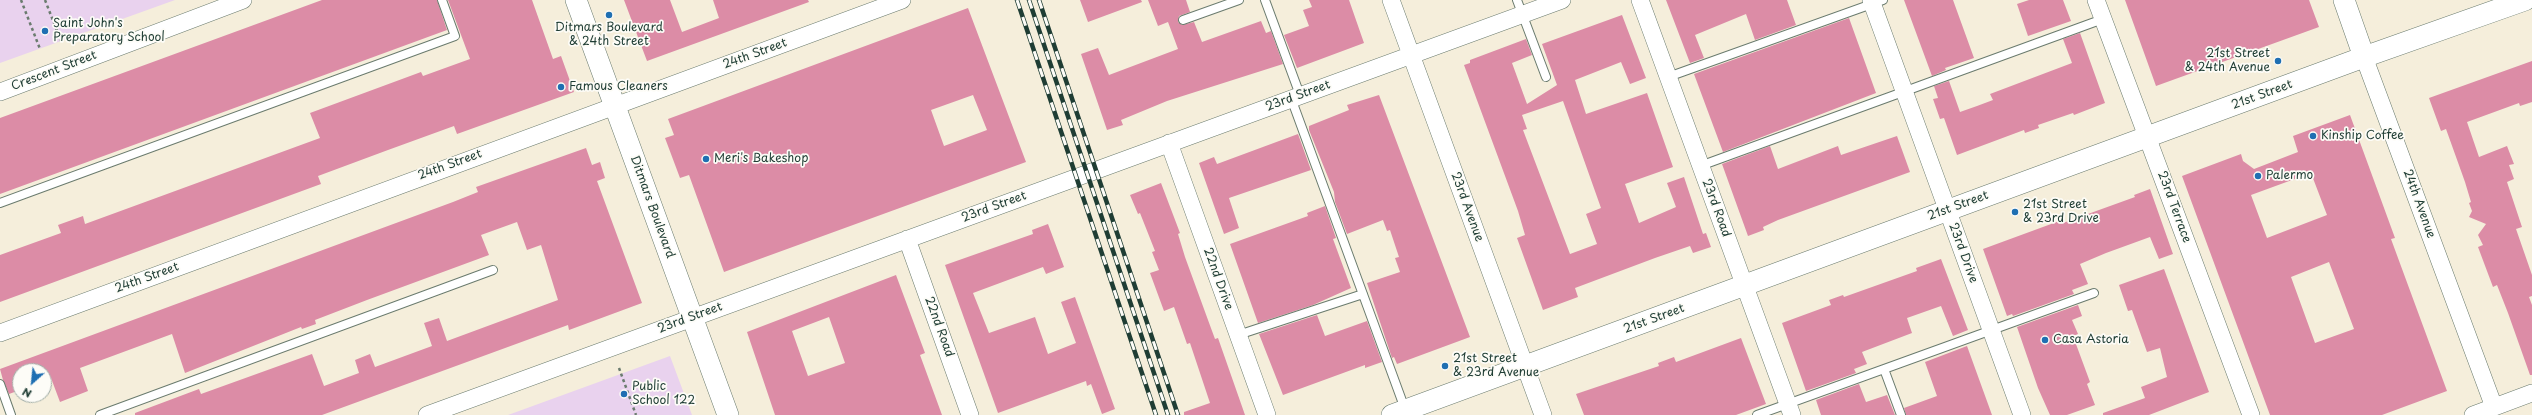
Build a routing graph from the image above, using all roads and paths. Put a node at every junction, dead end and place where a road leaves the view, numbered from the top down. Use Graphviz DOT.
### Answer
graph roads {
  1 [pos="21,0"];
  2 [pos="45,0"];
  3 [pos="244,0"];
  4 [pos="442,0"];
  5 [pos="576,0"];
  6 [pos="902,0"];
  7 [pos="1239,0"];
  8 [pos="1265,0"];
  9 [pos="1391,0"];
  10 [pos="1562,0"];
  11 [pos="1640,0"];
  12 [pos="2096,0"];
  13 [pos="2344,0"];
  14 [pos="2525,0"];
  15 [pos="1876,1"];
  16 [pos="1520,7"];
  17 [pos="2103,19"];
  18 [pos="1183,20"];
  19 [pos="61,41"];
  20 [pos="40,48"];
  21 [pos="1411,54"];
  22 [pos="2364,57"];
  23 [pos="1546,77"];
  24 [pos="1668,77"];
  25 [pos="0,92"];
  26 [pos="1905,92"];
  27 [pos="1296,97"];
  28 [pos="615,105"];
  29 [pos="2148,138"];
  30 [pos="1169,143"];
  31 [pos="1700,166"];
  32 [pos="0,203"];
  33 [pos="1948,210"];
  34 [pos="907,239"];
  35 [pos="493,270"];
  36 [pos="1744,286"];
  37 [pos="2094,293"];
  38 [pos="1363,294"];
  39 [pos="692,317"];
  40 [pos="1991,330"];
  41 [pos="0,333"];
  42 [pos="1238,335"];
  43 [pos="1525,366"];
  44 [pos="618,368"];
  45 [pos="1884,369"];
  46 [pos="0,384"];
  47 [pos="2532,394"];
  48 [pos="2494,408"];
  49 [pos="1790,410"];
  50 [pos="1399,413"];
  51 [pos="11,415"];
  52 [pos="100,415"];
  53 [pos="427,415"];
  54 [pos="636,415"];
  55 [pos="728,415"];
  56 [pos="970,415"];
  57 [pos="1267,415"];
  58 [pos="1543,415"];
  59 [pos="1757,415"];
  60 [pos="1901,415"];
  61 [pos="2022,415"];
  62 [pos="2251,415"];
  63 [pos="2473,415"];
  1 -- 20 [label="path"];
  2 -- 19 [label="path"];
  3 -- 25 [label="street, Crescent Street"];
  4 -- 32 [label="lane"];
  5 -- 28 [label="street, Ditmars Boulevard"];
  6 -- 28 [label="street, 24th Street"];
  7 -- 18 [label="lane"];
  8 -- 27 [label="lane"];
  9 -- 21 [label="street, 23rd Avenue"];
  10 -- 16 [label="street, 23rd Street"];
  11 -- 24 [label="street, 23rd Road"];
  12 -- 17 [label="street, 23rd Terrace"];
  13 -- 22 [label="street, 24th Avenue"];
  14 -- 22 [label="street, 21st Street"];
  15 -- 24 [label="lane"];
  15 -- 26 [label="street, 23rd Drive"];
  16 -- 21 [label="street, 23rd Street"];
  16 -- 23 [label="lane"];
  17 -- 26 [label="lane"];
  17 -- 29 [label="street, 23rd Terrace"];
  21 -- 27 [label="street, 23rd Street"];
  21 -- 43 [label="street, 23rd Avenue"];
  22 -- 29 [label="street, 21st Street"];
  22 -- 48 [label="street, 24th Avenue"];
  24 -- 31 [label="street, 23rd Road"];
  26 -- 31 [label="lane"];
  26 -- 33 [label="street, 23rd Drive"];
  27 -- 30 [label="street, 23rd Street"];
  27 -- 38 [label="lane"];
  28 -- 39 [label="street, Ditmars Boulevard"];
  28 -- 41 [label="street, 24th Street"];
  29 -- 33 [label="street, 21st Street"];
  29 -- 62 [label="street, 23rd Terrace"];
  30 -- 34 [label="street, 23rd Street"];
  30 -- 42 [label="street, 22nd Drive"];
  31 -- 36 [label="street, 23rd Road"];
  33 -- 36 [label="street, 21st Street"];
  33 -- 40 [label="street, 23rd Drive"];
  34 -- 39 [label="street, 23rd Street"];
  34 -- 56 [label="street, 22nd Road"];
  35 -- 52 [label="lane"];
  36 -- 43 [label="street, 21st Street"];
  36 -- 49 [label="street, 23rd Road"];
  37 -- 40 [label="lane"];
  38 -- 42 [label="lane"];
  38 -- 50 [label="lane"];
  39 -- 53 [label="street, 23rd Street"];
  39 -- 55 [label="street, Ditmars Boulevard"];
  40 -- 45 [label="lane"];
  40 -- 61 [label="street, 23rd Drive"];
  42 -- 57 [label="street, 22nd Drive"];
  43 -- 50 [label="street, 21st Street"];
  43 -- 58 [label="street, 23rd Avenue"];
  44 -- 54 [label="path"];
  45 -- 49 [label="lane"];
  45 -- 60 [label="lane"];
  46 -- 51 [label="lane"];
  47 -- 48 [label="street"];
  48 -- 63 [label="street"];
  49 -- 59 [label="lane"];
}
